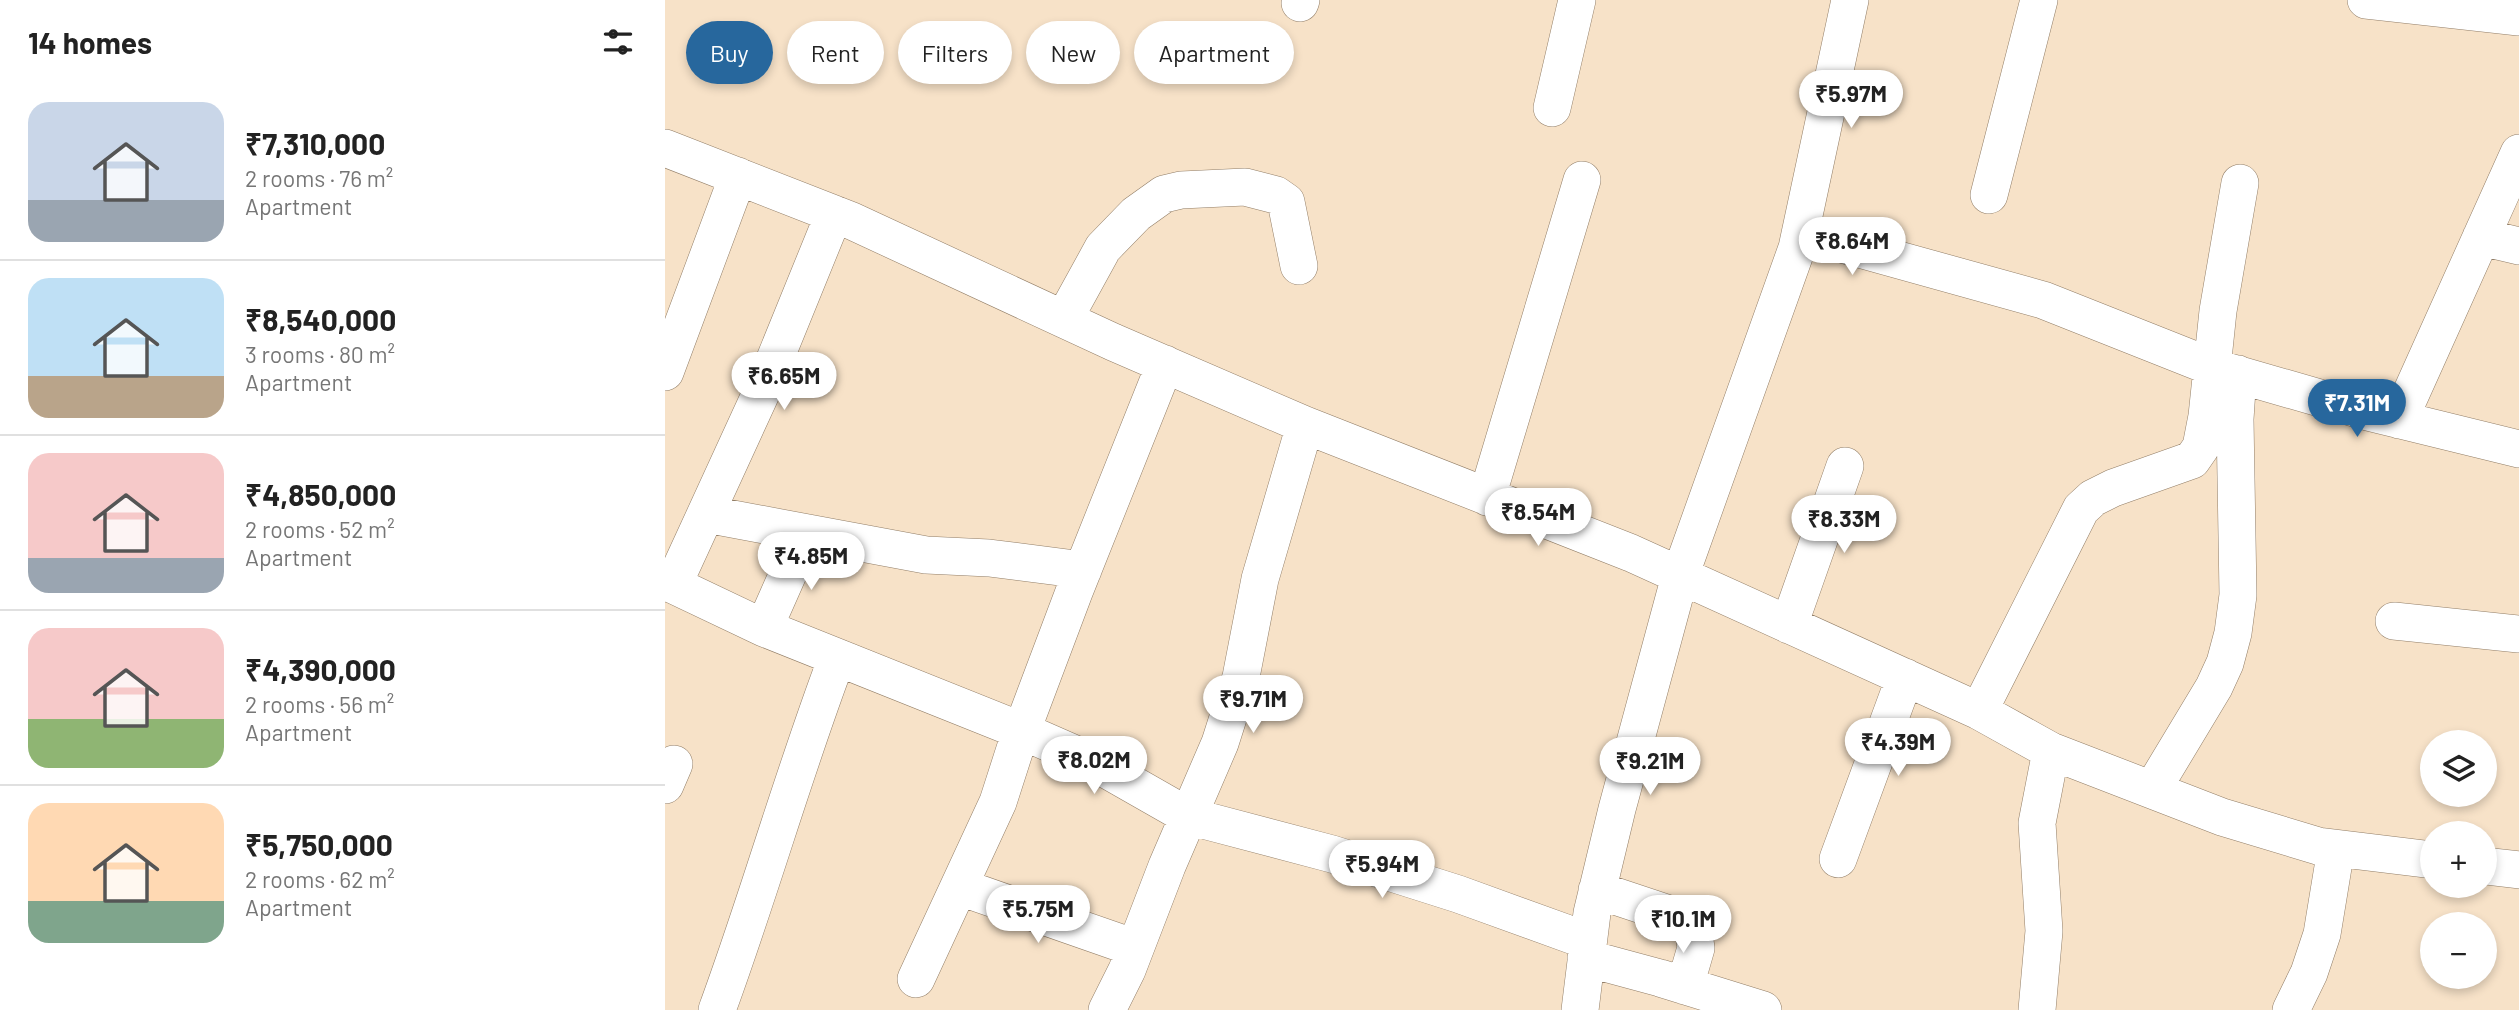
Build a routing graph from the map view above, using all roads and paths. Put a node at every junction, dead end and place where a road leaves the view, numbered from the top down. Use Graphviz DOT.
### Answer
graph roads {
  1 [pos="1577,0"];
  2 [pos="1850,0"];
  3 [pos="2039,0"];
  4 [pos="2366,0"];
  5 [pos="2473,6"];
  6 [pos="2519,17"];
  7 [pos="1552,108"];
  8 [pos="665,148"];
  9 [pos="2519,153"];
  10 [pos="738,176"];
  11 [pos="1582,180"];
  12 [pos="2240,183"];
  13 [pos="1989,195"];
  14 [pos="834,214"];
  15 [pos="2481,237"];
  16 [pos="2519,246"];
  17 [pos="1797,248"];
  18 [pos="1299,266"];
  19 [pos="678,300"];
  20 [pos="1064,319"];
  21 [pos="1164,364"];
  22 [pos="2225,371"];
  23 [pos="665,372"];
  24 [pos="2399,420"];
  25 [pos="1305,425"];
  26 [pos="2519,449"];
  27 [pos="1845,466"];
  28 [pos="1487,497"];
  29 [pos="706,514"];
  30 [pos="806,533"];
  31 [pos="1083,570"];
  32 [pos="1680,576"];
  33 [pos="669,583"];
  34 [pos="2394,621"];
  35 [pos="1789,625"];
  36 [pos="764,628"];
  37 [pos="2519,634"];
  38 [pos="837,658"];
  39 [pos="1905,677"];
  40 [pos="1979,711"];
  41 [pos="1022,731"];
  42 [pos="2051,751"];
  43 [pos="2152,790"];
  44 [pos="1188,816"];
  45 [pos="2336,849"];
  46 [pos="1838,859"];
  47 [pos="2420,859"];
  48 [pos="2497,867"];
  49 [pos="2519,870"];
  50 [pos="960,887"];
  51 [pos="1597,890"];
  52 [pos="1135,948"];
  53 [pos="1587,949"];
  54 [pos="916,979"];
  55 [pos="1685,986"];
  56 [pos="1756,1009"];
  57 [pos="717,1010"];
  58 [pos="1107,1010"];
  59 [pos="1580,1010"];
  60 [pos="2037,1010"];
  61 [pos="2291,1010"];
  1 -- 7 [label="street"];
  2 -- 17 [label="street"];
  3 -- 13 [label="street"];
  4 -- 5 [label="street"];
  5 -- 6 [label="street"];
  8 -- 10 [label="street"];
  9 -- 15 [label="street"];
  10 -- 14 [label="street"];
  10 -- 19 [label="street"];
  11 -- 28 [label="street"];
  12 -- 22 [label="street"];
  14 -- 20 [label="street"];
  14 -- 29 [label="street"];
  15 -- 16 [label="street"];
  15 -- 24 [label="street"];
  17 -- 22 [label="street"];
  17 -- 32 [label="street"];
  18 -- 20 [label="street"];
  19 -- 23 [label="street"];
  20 -- 21 [label="street"];
  21 -- 25 [label="street"];
  21 -- 31 [label="street"];
  22 -- 24 [label="street"];
  22 -- 40 [label="street"];
  22 -- 43 [label="street"];
  24 -- 26 [label="street"];
  25 -- 28 [label="street"];
  25 -- 44 [label="street"];
  27 -- 35 [label="street"];
  28 -- 32 [label="street"];
  29 -- 30 [label="street"];
  29 -- 33 [label="street"];
  30 -- 31 [label="street"];
  30 -- 36 [label="street"];
  31 -- 41 [label="street"];
  32 -- 35 [label="street"];
  32 -- 51 [label="street"];
  33 -- 36 [label="street"];
  34 -- 37 [label="street"];
  35 -- 39 [label="street"];
  36 -- 38 [label="street"];
  38 -- 41 [label="street"];
  38 -- 57 [label="street"];
  39 -- 40 [label="street"];
  39 -- 46 [label="street"];
  40 -- 42 [label="street"];
  41 -- 44 [label="street"];
  41 -- 50 [label="street"];
  42 -- 43 [label="street"];
  42 -- 60 [label="street"];
  43 -- 45 [label="street"];
  44 -- 52 [label="street"];
  44 -- 53 [label="street"];
  45 -- 47 [label="street"];
  45 -- 61 [label="street"];
  48 -- 49 [label="street"];
  50 -- 52 [label="street"];
  50 -- 54 [label="street"];
  51 -- 53 [label="street"];
  51 -- 55 [label="street"];
  52 -- 58 [label="street"];
  53 -- 55 [label="street"];
  53 -- 59 [label="street"];
  55 -- 56 [label="street"];
}
